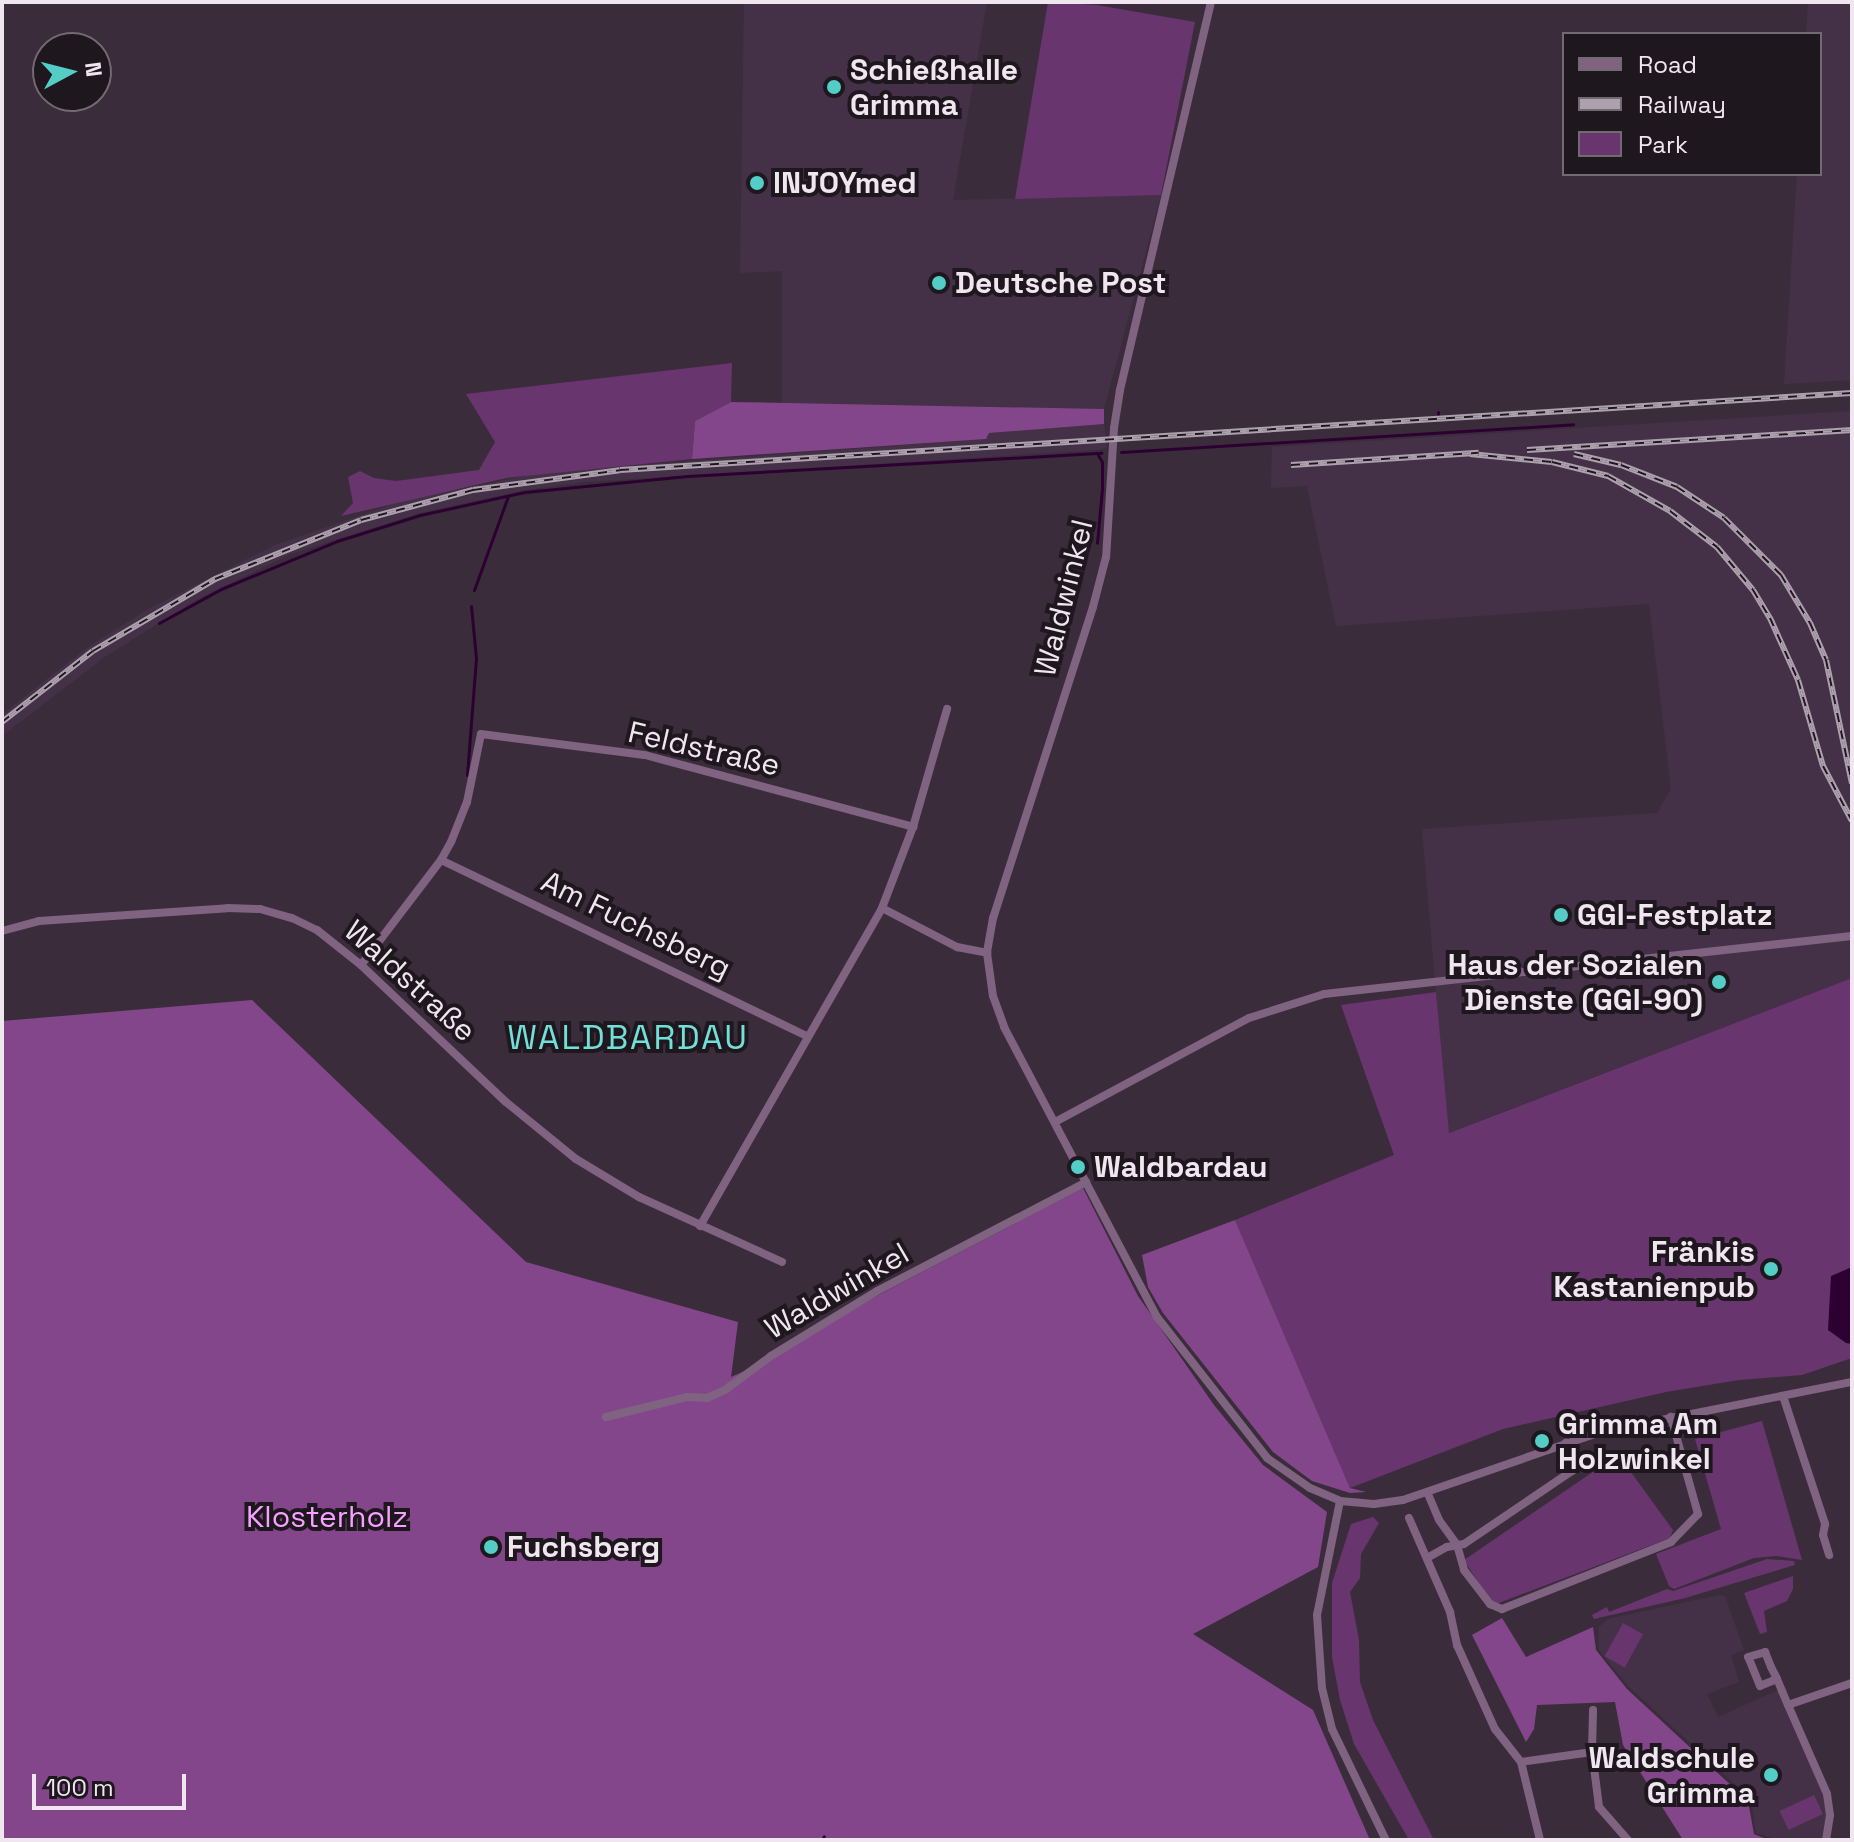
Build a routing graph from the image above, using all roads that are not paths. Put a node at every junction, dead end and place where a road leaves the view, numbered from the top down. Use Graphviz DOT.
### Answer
graph roads {
  1 [pos="1211,2"];
  2 [pos="947,709"];
  3 [pos="913,827"];
  4 [pos="441,860"];
  5 [pos="882,908"];
  6 [pos="2,931"];
  7 [pos="1852,936"];
  8 [pos="987,953"];
  9 [pos="361,965"];
  10 [pos="808,1037"];
  11 [pos="1055,1122"];
  12 [pos="1086,1182"];
  13 [pos="700,1226"];
  14 [pos="782,1262"];
  15 [pos="1852,1382"];
  16 [pos="1783,1396"];
  17 [pos="606,1417"];
  18 [pos="1671,1417"];
  19 [pos="1566,1443"];
  20 [pos="1428,1494"];
  21 [pos="1340,1501"];
  22 [pos="1409,1518"];
  23 [pos="1457,1545"];
  24 [pos="1829,1555"];
  25 [pos="1427,1558"];
  26 [pos="1777,1679"];
  27 [pos="1852,1683"];
  28 [pos="1788,1705"];
  29 [pos="1593,1710"];
  30 [pos="1592,1752"];
  31 [pos="1521,1762"];
  32 [pos="1386,1840"];
  33 [pos="1540,1840"];
  34 [pos="1628,1840"];
  35 [pos="1826,1840"];
  1 -- 8 [label="street, Waldwinkel"];
  2 -- 3 [label="street"];
  3 -- 4 [label="street, Feldstraße"];
  3 -- 5 [label="street"];
  4 -- 9 [label="street"];
  4 -- 10 [label="street, Am Fuchsberg"];
  5 -- 8 [label="street"];
  5 -- 10 [label="street"];
  6 -- 9 [label="street, Waldstraße"];
  7 -- 11 [label="street"];
  8 -- 11 [label="street, Waldwinkel"];
  9 -- 13 [label="street, Waldstraße"];
  10 -- 13 [label="street"];
  11 -- 12 [label="street, Waldwinkel"];
  12 -- 17 [label="street, Waldwinkel"];
  12 -- 21 [label="street, Waldwinkel"];
  13 -- 14 [label="street, Waldstraße"];
  15 -- 16 [label="street"];
  16 -- 18 [label="street"];
  16 -- 24 [label="street"];
  18 -- 19 [label="street"];
  18 -- 23 [label="street"];
  19 -- 20 [label="street"];
  19 -- 23 [label="street"];
  20 -- 21 [label="street"];
  20 -- 23 [label="street"];
  21 -- 32 [label="street"];
  22 -- 25 [label="street"];
  23 -- 25 [label="street"];
  25 -- 31 [label="street"];
  26 -- 28 [label="street"];
  27 -- 28 [label="street"];
  28 -- 35 [label="street"];
  29 -- 30 [label="street"];
  30 -- 31 [label="street"];
  30 -- 34 [label="street"];
  31 -- 33 [label="street"];
}
